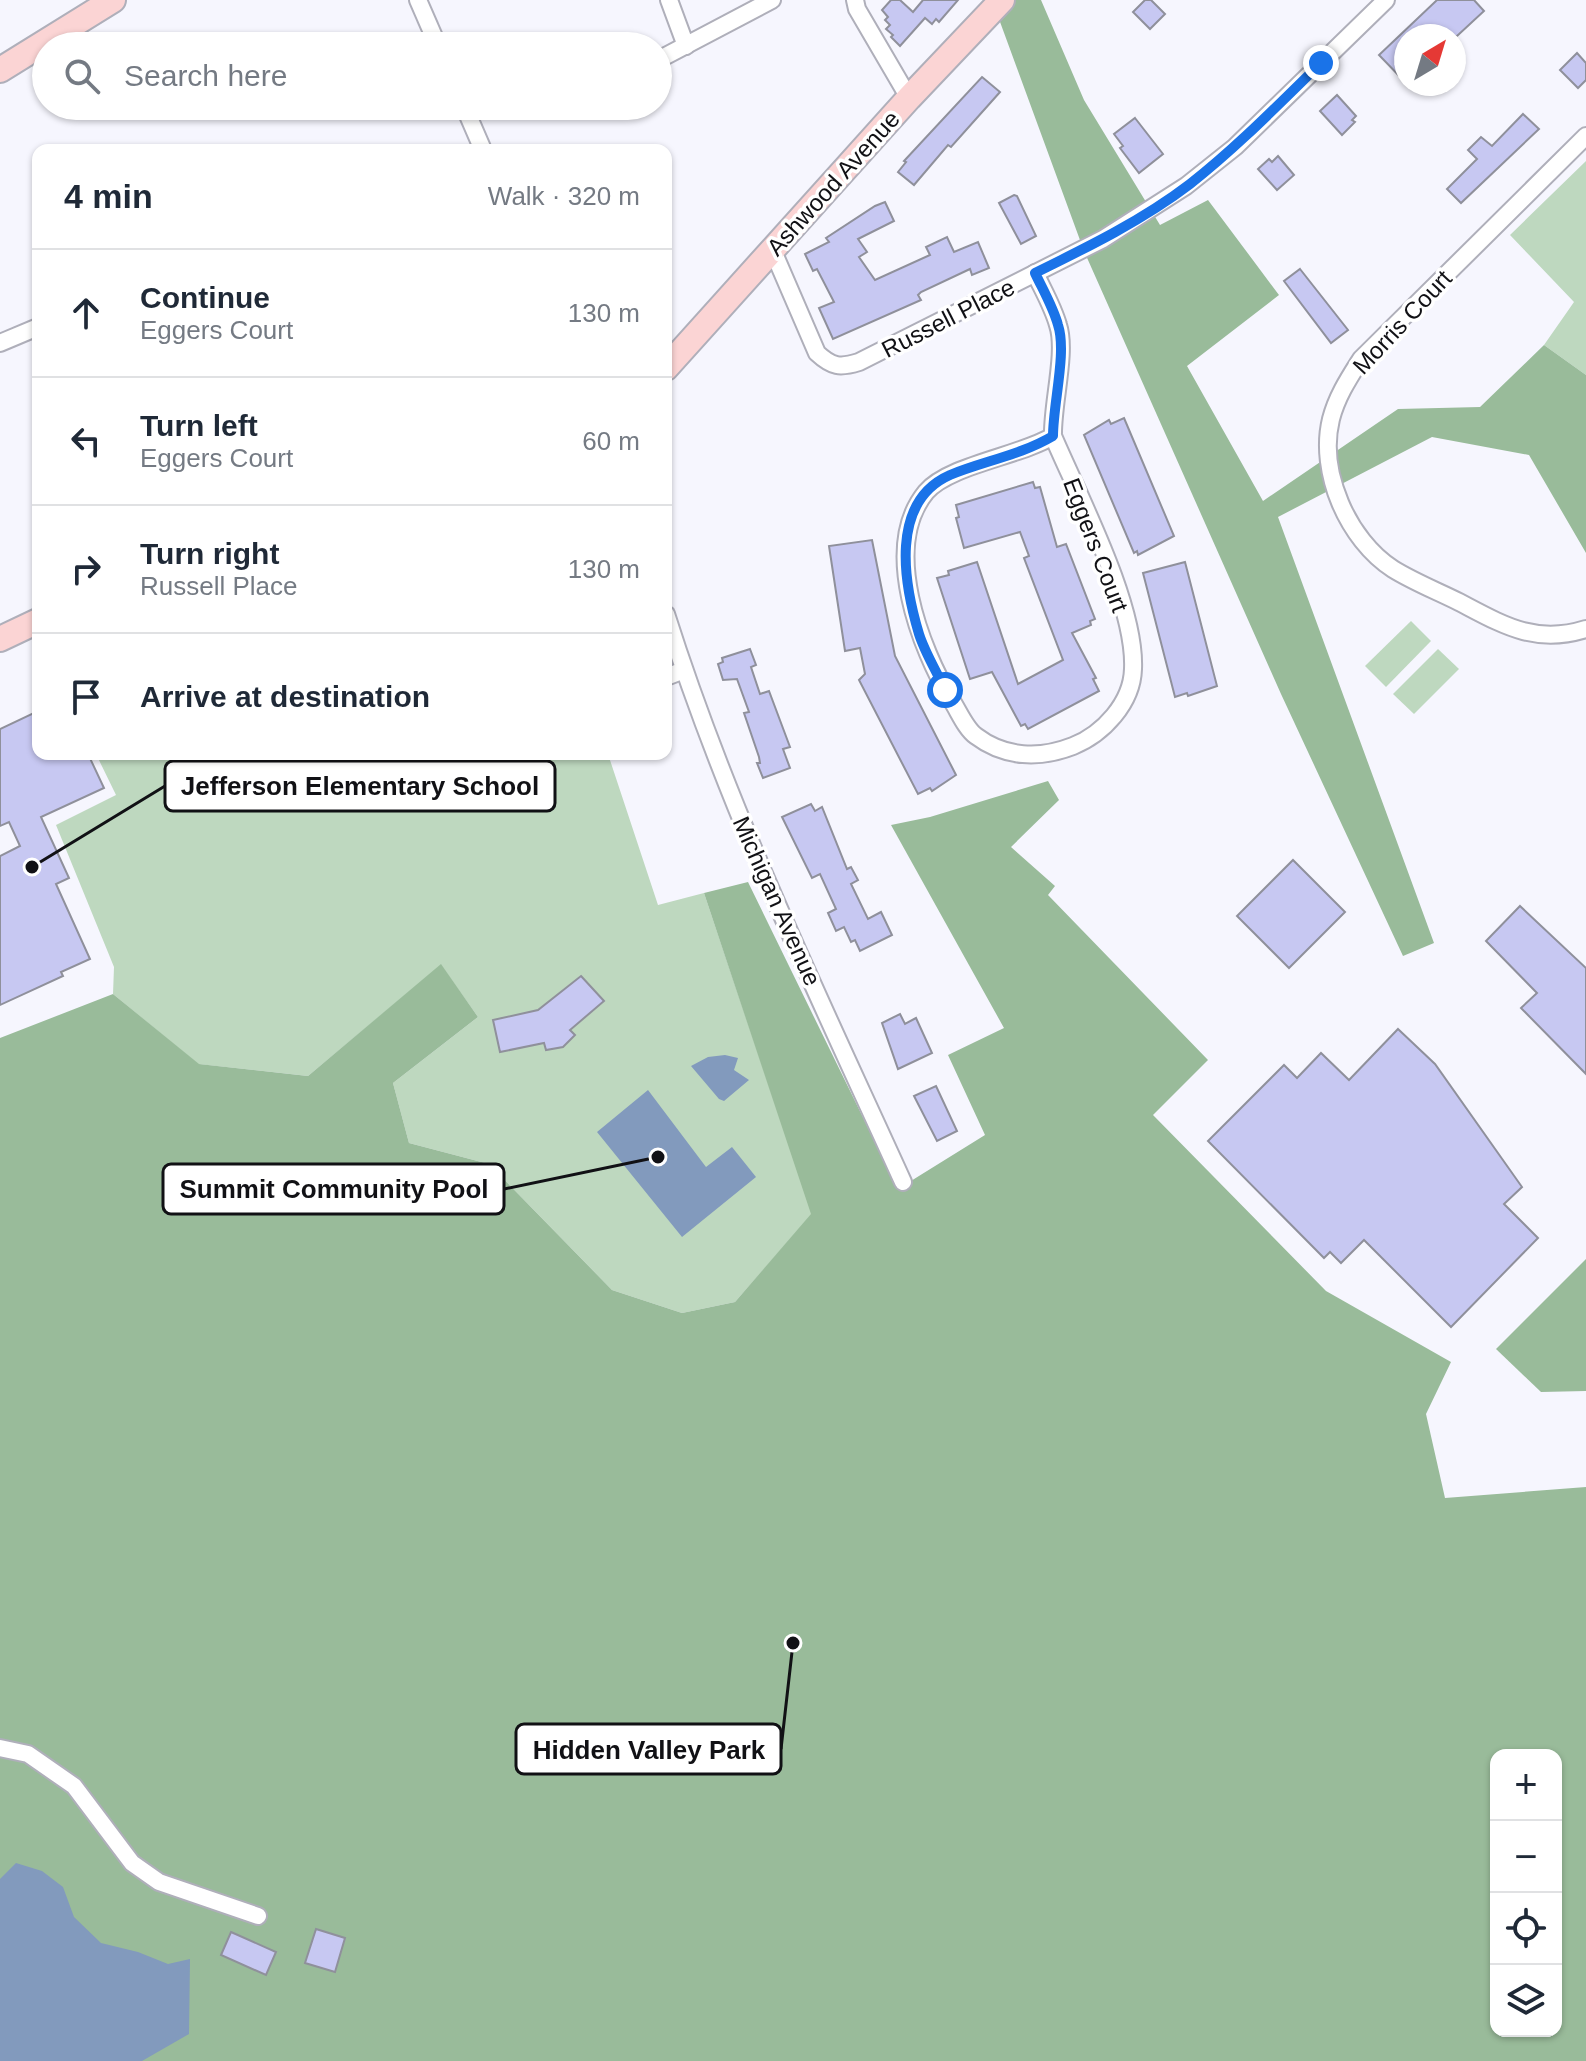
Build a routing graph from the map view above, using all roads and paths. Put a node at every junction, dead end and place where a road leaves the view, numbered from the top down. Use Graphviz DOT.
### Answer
graph roads {
  1 [pos="113,0"];
  2 [pos="418,0"];
  3 [pos="669,0"];
  4 [pos="772,0"];
  5 [pos="855,0"];
  6 [pos="1002,0"];
  7 [pos="1386,0"];
  8 [pos="61,32"];
  9 [pos="432,32"];
  10 [pos="686,46"];
  11 [pos="32,50"];
  12 [pos="672,53"];
  13 [pos="0,70"];
  14 [pos="909,98"];
  15 [pos="469,120"];
  16 [pos="1586,136"];
  17 [pos="477,144"];
  18 [pos="773,251"];
  19 [pos="1035,273"];
  20 [pos="32,330"];
  21 [pos="0,343"];
  22 [pos="672,361"];
  23 [pos="1053,436"];
  24 [pos="32,624"];
  25 [pos="1586,629"];
  26 [pos="672,633"];
  27 [pos="0,639"];
  28 [pos="684,670"];
  29 [pos="672,675"];
  30 [pos="903,1182"];
  31 [pos="0,1748"];
  32 [pos="258,1916"];
  1 -- 8 [label="street"];
  2 -- 9 [label="street"];
  3 -- 10 [label="street"];
  4 -- 10 [label="street"];
  5 -- 14 [label="street"];
  6 -- 14 [label="street, Ashwood Avenue"];
  7 -- 19 [label="street, Russell Place"];
  10 -- 12 [label="street"];
  11 -- 13 [label="street"];
  14 -- 18 [label="street, Ashwood Avenue"];
  15 -- 17 [label="street"];
  16 -- 25 [label="street, Morris Court"];
  18 -- 19 [label="street, Russell Place"];
  18 -- 22 [label="street, Ashwood Avenue"];
  19 -- 23 [label="street, Eggers Court"];
  20 -- 21 [label="street"];
  23 -- 23 [label="street, Eggers Court"];
  24 -- 27 [label="street"];
  26 -- 28 [label="street, Michigan Avenue"];
  28 -- 29 [label="street"];
  28 -- 30 [label="street, Michigan Avenue"];
  31 -- 32 [label="street"];
}
